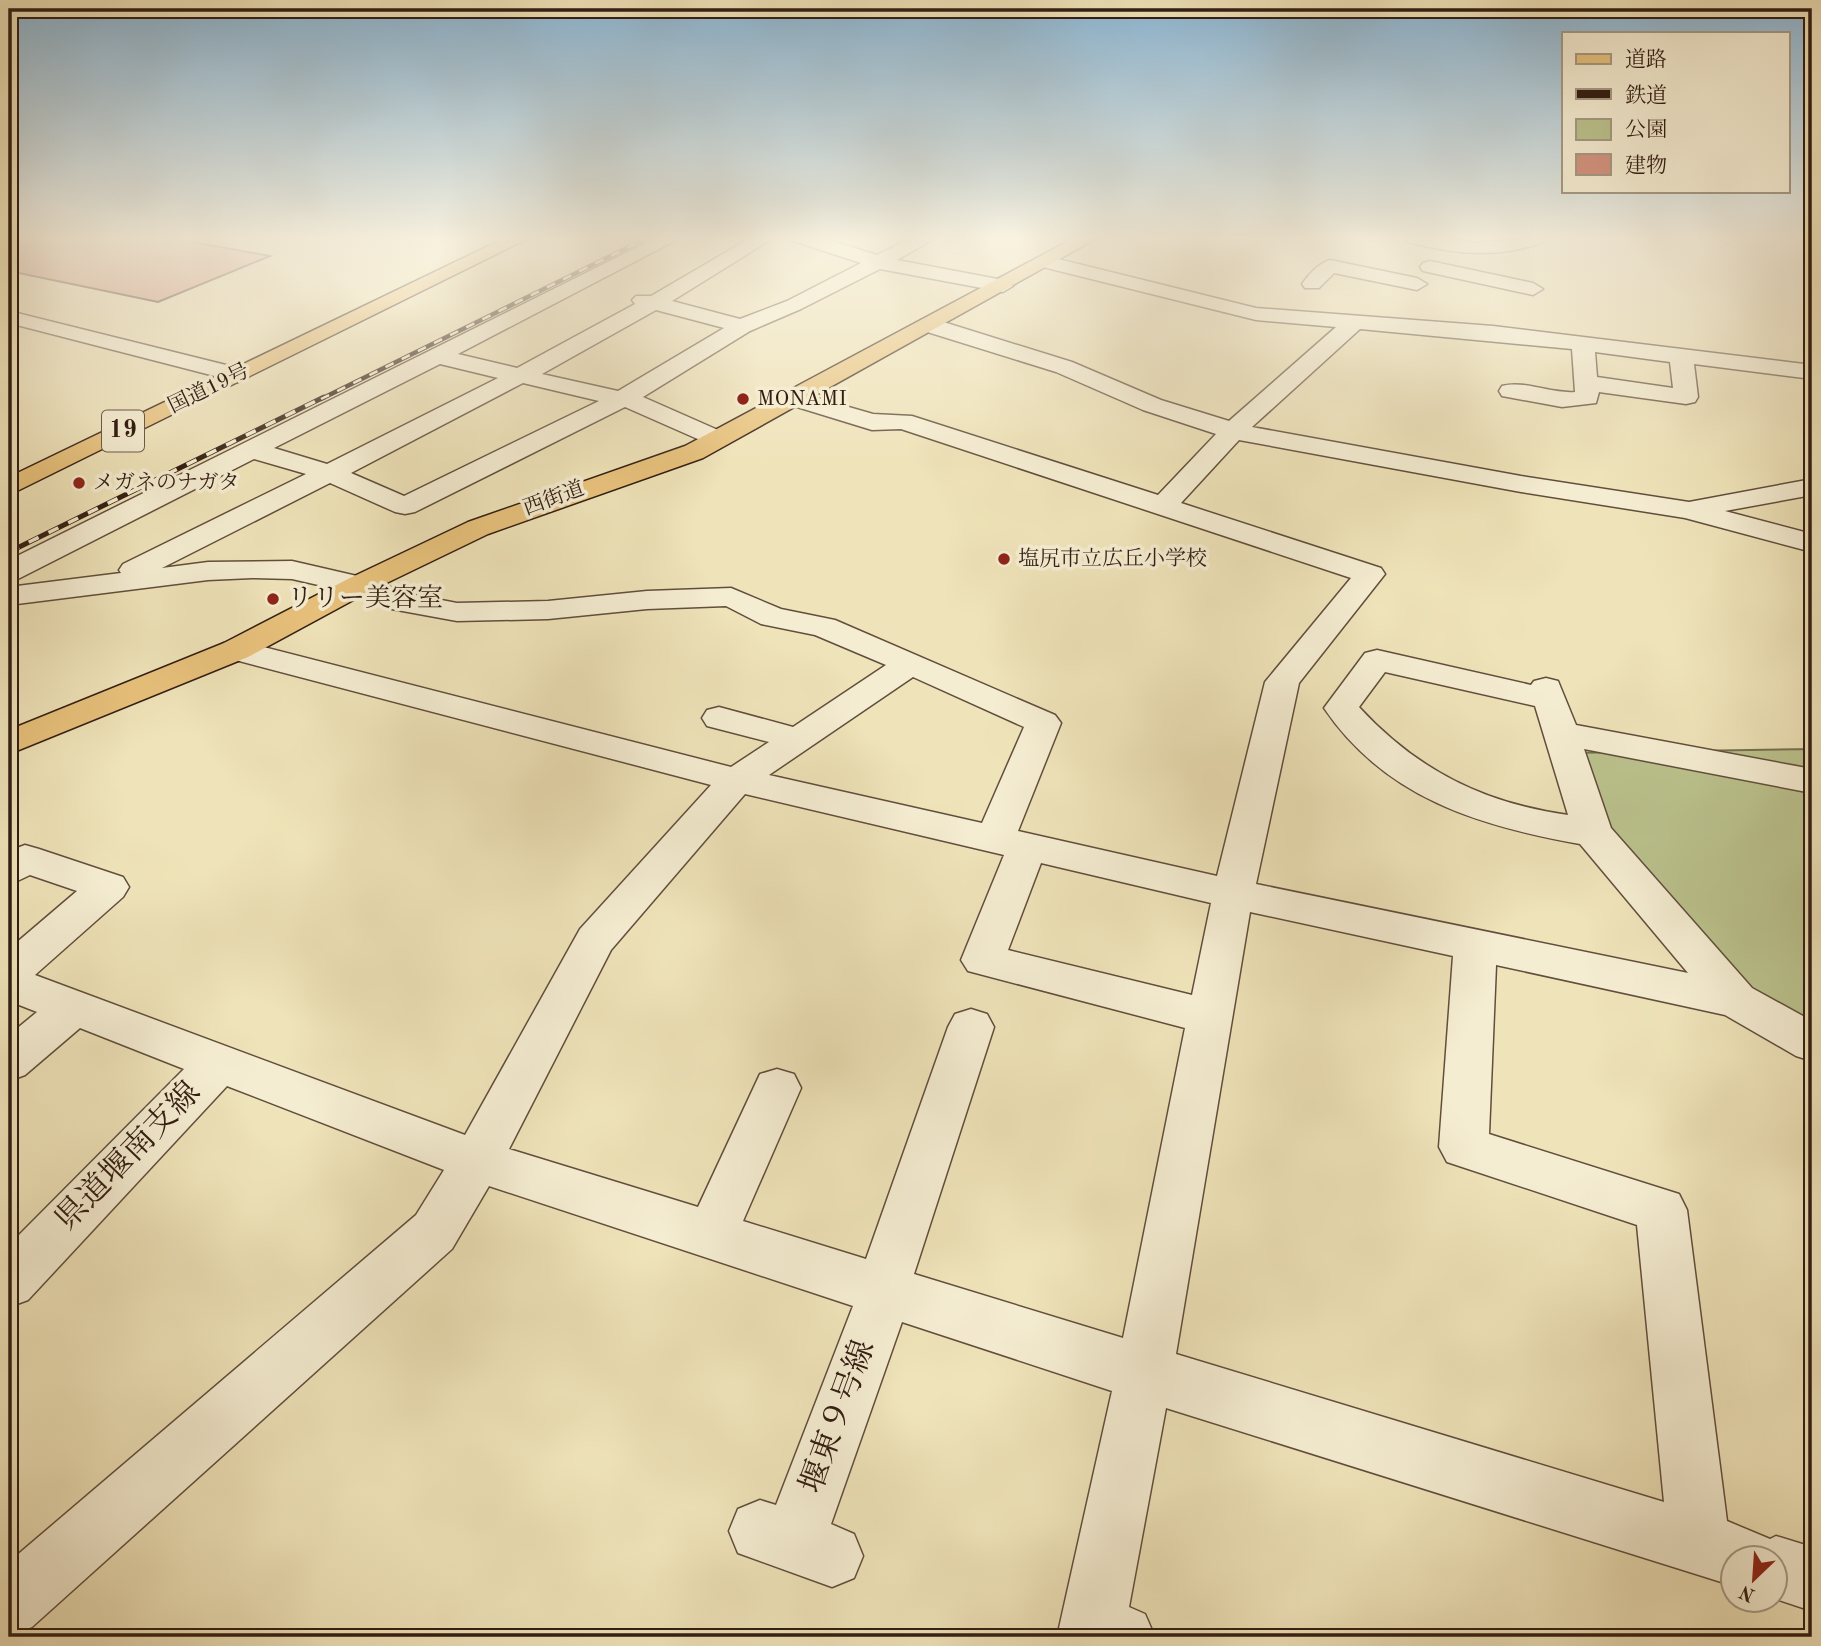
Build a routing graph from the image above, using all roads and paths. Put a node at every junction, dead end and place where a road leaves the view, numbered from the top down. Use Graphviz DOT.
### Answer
graph roads {
  1 [pos="344,314"];
  2 [pos="354,314"];
  3 [pos="523,314"];
  4 [pos="636,314"];
  5 [pos="697,314"];
  6 [pos="770,314"];
  7 [pos="952,314"];
  8 [pos="1255,314"];
  9 [pos="1392,314"];
  10 [pos="9,317"];
  11 [pos="1355,322"];
  12 [pos="1384,324"];
  13 [pos="743,326"];
  14 [pos="929,326"];
  15 [pos="1583,343"];
  16 [pos="1681,356"];
  17 [pos="440,357"];
  18 [pos="227,372"];
  19 [pos="1812,372"];
  20 [pos="522,376"];
  21 [pos="1586,383"];
  22 [pos="1511,391"];
  23 [pos="793,398"];
  24 [pos="621,400"];
  25 [pos="1233,431"];
  26 [pos="718,439"];
  27 [pos="253,450"];
  28 [pos="9,471"];
  29 [pos="329,473"];
  30 [pos="9,487"];
  31 [pos="1812,487"];
  32 [pos="1164,505"];
  33 [pos="1687,510"];
  34 [pos="1812,542"];
  35 [pos="9,572"];
  36 [pos="107,584"];
  37 [pos="359,585"];
  38 [pos="9,596"];
  39 [pos="236,650"];
  40 [pos="911,664"];
  41 [pos="1550,707"];
  42 [pos="719,718"];
  43 [pos="798,739"];
  44 [pos="9,743"];
  45 [pos="737,780"];
  46 [pos="1812,781"];
  47 [pos="1593,833"];
  48 [pos="1011,843"];
  49 [pos="9,871"];
  50 [pos="1233,894"];
  51 [pos="1475,945"];
  52 [pos="9,972"];
  53 [pos="9,984"];
  54 [pos="1736,1000"];
  55 [pos="73,1008"];
  56 [pos="1210,1017"];
  57 [pos="971,1027"];
  58 [pos="1812,1043"];
  59 [pos="9,1062"];
  60 [pos="220,1063"];
  61 [pos="777,1088"];
  62 [pos="477,1161"];
  63 [pos="712,1236"];
  64 [pos="9,1282"];
  65 [pos="884,1290"];
  66 [pos="1144,1373"];
  67 [pos="795,1543"];
  68 [pos="1722,1544"];
  69 [pos="1720,1550"];
  70 [pos="1790,1572"];
  71 [pos="1812,1579"];
  72 [pos="9,1604"];
  73 [pos="1102,1634"];
  1 -- 18 [label="main road, 国道19号 / 19"];
  2 -- 18 [label="main road, 国道19号 / 19"];
  3 -- 17 [label="street"];
  4 -- 20 [label="street"];
  5 -- 13 [label="street"];
  6 -- 13 [label="street"];
  7 -- 14 [label="main road, 西街道"];
  8 -- 11 [label="street"];
  9 -- 12 [label="street"];
  10 -- 18 [label="street"];
  11 -- 12 [label="street"];
  11 -- 25 [label="street"];
  12 -- 15 [label="street"];
  13 -- 24 [label="street"];
  14 -- 23 [label="main road, 西街道"];
  14 -- 25 [label="street"];
  15 -- 16 [label="street"];
  15 -- 21 [label="street"];
  16 -- 19 [label="street"];
  16 -- 21 [label="street"];
  17 -- 20 [label="street"];
  17 -- 27 [label="street"];
  18 -- 28 [label="main road, 国道19号 / 19"];
  18 -- 30 [label="main road, 国道19号 / 19"];
  20 -- 24 [label="street"];
  20 -- 29 [label="street"];
  21 -- 22 [label="street"];
  23 -- 26 [label="main road, 西街道"];
  23 -- 32 [label="street"];
  24 -- 26 [label="street"];
  24 -- 29 [label="street"];
  25 -- 32 [label="street"];
  25 -- 33 [label="street"];
  26 -- 37 [label="main road, 西街道"];
  27 -- 29 [label="street"];
  27 -- 35 [label="street"];
  29 -- 36 [label="street"];
  31 -- 33 [label="street"];
  32 -- 50 [label="street"];
  33 -- 34 [label="street"];
  36 -- 37 [label="street"];
  36 -- 38 [label="street"];
  37 -- 39 [label="main road, 西街道"];
  37 -- 40 [label="street"];
  39 -- 44 [label="main road, 西街道"];
  39 -- 45 [label="street"];
  40 -- 43 [label="street"];
  40 -- 48 [label="street"];
  41 -- 46 [label="street"];
  41 -- 47 [label="street"];
  41 -- 47 [label="street"];
  42 -- 43 [label="street"];
  43 -- 45 [label="street"];
  45 -- 48 [label="street"];
  45 -- 62 [label="street"];
  47 -- 54 [label="street"];
  48 -- 50 [label="street"];
  48 -- 56 [label="street"];
  49 -- 52 [label="street"];
  50 -- 51 [label="street"];
  50 -- 56 [label="street"];
  51 -- 54 [label="street"];
  51 -- 68 [label="street"];
  53 -- 55 [label="street"];
  54 -- 58 [label="street"];
  55 -- 59 [label="street"];
  55 -- 60 [label="street"];
  56 -- 66 [label="street"];
  57 -- 65 [label="street, 堰東９号線"];
  60 -- 62 [label="street"];
  60 -- 64 [label="street, 県道堰南支線"];
  61 -- 63 [label="street"];
  62 -- 63 [label="street"];
  62 -- 72 [label="street"];
  63 -- 65 [label="street"];
  65 -- 66 [label="street"];
  65 -- 67 [label="street, 堰東９号線"];
  66 -- 69 [label="street"];
  66 -- 73 [label="street"];
  70 -- 71 [label="street"];
}
